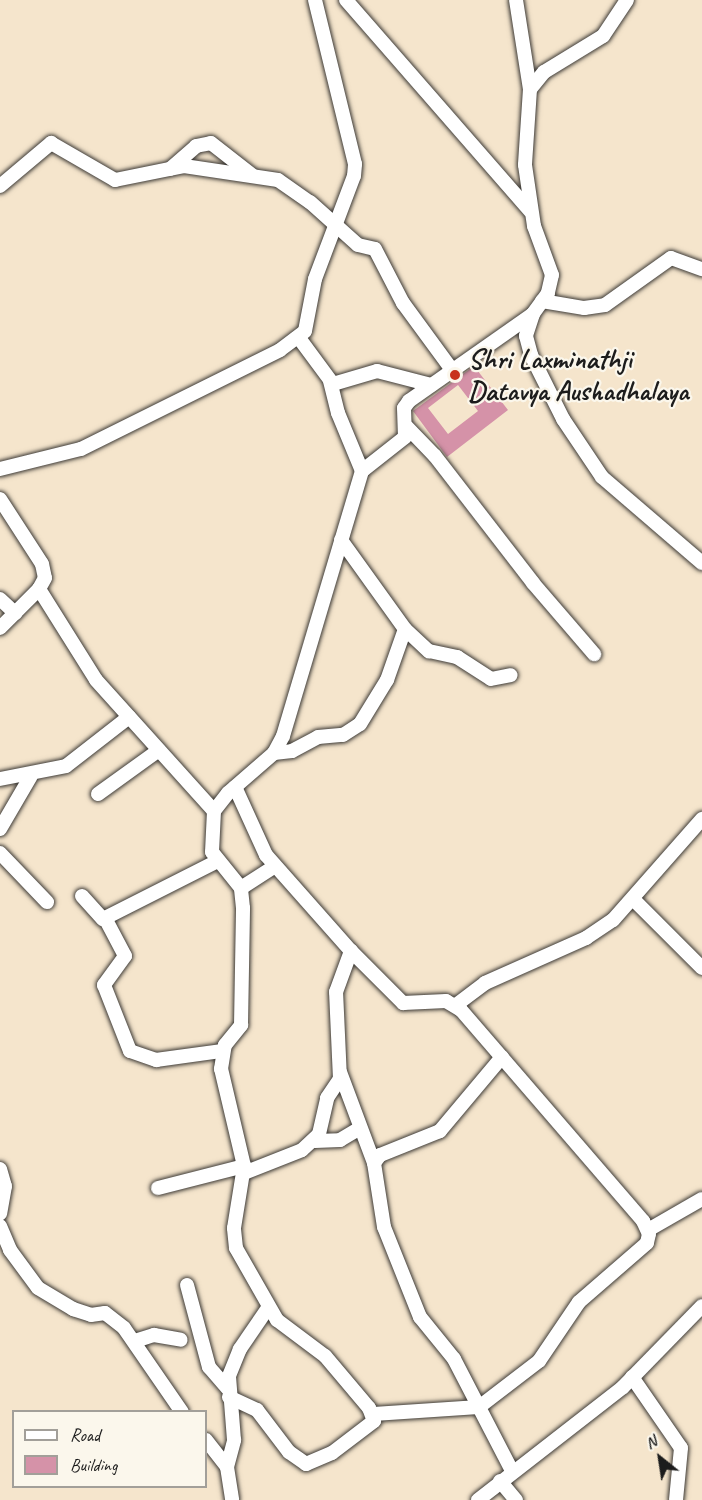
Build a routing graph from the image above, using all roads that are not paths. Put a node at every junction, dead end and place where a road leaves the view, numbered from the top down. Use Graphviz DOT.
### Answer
graph roads {
  1 [pos="315,0"];
  2 [pos="346,0"];
  3 [pos="516,0"];
  4 [pos="627,0"];
  5 [pos="530,89"];
  6 [pos="170,169"];
  7 [pos="252,175"];
  8 [pos="0,186"];
  9 [pos="531,211"];
  10 [pos="337,225"];
  11 [pos="702,269"];
  12 [pos="542,301"];
  13 [pos="533,314"];
  14 [pos="299,338"];
  15 [pos="452,370"];
  16 [pos="330,381"];
  17 [pos="432,384"];
  18 [pos="407,427"];
  19 [pos="0,469"];
  20 [pos="362,471"];
  21 [pos="0,499"];
  22 [pos="341,540"];
  23 [pos="702,563"];
  24 [pos="39,590"];
  25 [pos="0,598"];
  26 [pos="15,613"];
  27 [pos="0,628"];
  28 [pos="405,629"];
  29 [pos="594,654"];
  30 [pos="511,675"];
  31 [pos="129,717"];
  32 [pos="159,750"];
  33 [pos="274,753"];
  34 [pos="31,776"];
  35 [pos="0,779"];
  36 [pos="235,787"];
  37 [pos="98,794"];
  38 [pos="214,811"];
  39 [pos="702,819"];
  40 [pos="0,828"];
  41 [pos="0,853"];
  42 [pos="218,861"];
  43 [pos="275,866"];
  44 [pos="241,888"];
  45 [pos="82,896"];
  46 [pos="634,900"];
  47 [pos="47,902"];
  48 [pos="105,918"];
  49 [pos="351,951"];
  50 [pos="702,968"];
  51 [pos="456,1005"];
  52 [pos="222,1051"];
  53 [pos="502,1057"];
  54 [pos="339,1070"];
  55 [pos="360,1128"];
  56 [pos="315,1141"];
  57 [pos="374,1163"];
  58 [pos="0,1169"];
  59 [pos="244,1169"];
  60 [pos="158,1188"];
  61 [pos="702,1199"];
  62 [pos="0,1214"];
  63 [pos="0,1226"];
  64 [pos="648,1230"];
  65 [pos="188,1285"];
  66 [pos="702,1306"];
  67 [pos="268,1308"];
  68 [pos="181,1340"];
  69 [pos="135,1341"];
  70 [pos="632,1377"];
  71 [pos="228,1393"];
  72 [pos="479,1407"];
  73 [pos="181,1410"];
  74 [pos="373,1414"];
  75 [pos="207,1441"];
  76 [pos="227,1467"];
  77 [pos="512,1471"];
  78 [pos="500,1482"];
  79 [pos="681,1499"];
  80 [pos="232,1500"];
  81 [pos="478,1500"];
  82 [pos="516,1500"];
  1 -- 10 [label="street"];
  2 -- 9 [label="street"];
  3 -- 5 [label="street"];
  4 -- 5 [label="street"];
  5 -- 9 [label="street"];
  6 -- 7 [label="street"];
  6 -- 7 [label="street"];
  6 -- 8 [label="street"];
  7 -- 10 [label="street"];
  9 -- 12 [label="street"];
  10 -- 14 [label="street"];
  10 -- 15 [label="street"];
  11 -- 12 [label="street"];
  12 -- 13 [label="street"];
  13 -- 15 [label="street"];
  13 -- 23 [label="street"];
  14 -- 16 [label="street"];
  14 -- 19 [label="street"];
  15 -- 17 [label="street"];
  16 -- 17 [label="street"];
  16 -- 20 [label="street"];
  17 -- 18 [label="street"];
  18 -- 20 [label="street"];
  18 -- 29 [label="street"];
  20 -- 22 [label="street"];
  21 -- 24 [label="street"];
  22 -- 28 [label="street"];
  22 -- 33 [label="street"];
  24 -- 26 [label="street"];
  24 -- 31 [label="street"];
  25 -- 26 [label="street"];
  26 -- 27 [label="street"];
  28 -- 30 [label="street"];
  28 -- 33 [label="street"];
  31 -- 32 [label="street"];
  31 -- 34 [label="street"];
  32 -- 37 [label="street"];
  32 -- 38 [label="street"];
  33 -- 36 [label="street"];
  34 -- 35 [label="street"];
  34 -- 40 [label="street"];
  36 -- 38 [label="street"];
  36 -- 43 [label="street"];
  38 -- 42 [label="street"];
  39 -- 46 [label="street"];
  41 -- 47 [label="street"];
  42 -- 44 [label="street"];
  42 -- 48 [label="street"];
  43 -- 44 [label="street"];
  43 -- 49 [label="street"];
  44 -- 52 [label="street"];
  45 -- 48 [label="street"];
  46 -- 50 [label="street"];
  46 -- 51 [label="street"];
  48 -- 52 [label="street"];
  49 -- 51 [label="street"];
  49 -- 54 [label="street"];
  51 -- 53 [label="street"];
  52 -- 59 [label="street"];
  53 -- 57 [label="street"];
  53 -- 64 [label="street"];
  54 -- 55 [label="street"];
  54 -- 56 [label="street"];
  55 -- 56 [label="street"];
  55 -- 57 [label="street"];
  56 -- 59 [label="street"];
  57 -- 72 [label="street"];
  58 -- 62 [label="street"];
  59 -- 60 [label="street"];
  59 -- 67 [label="street"];
  61 -- 64 [label="street"];
  63 -- 69 [label="street"];
  64 -- 72 [label="street"];
  65 -- 71 [label="street"];
  66 -- 70 [label="street"];
  67 -- 71 [label="street"];
  67 -- 74 [label="street"];
  68 -- 69 [label="street"];
  69 -- 73 [label="street"];
  70 -- 77 [label="street"];
  70 -- 79 [label="street"];
  71 -- 74 [label="street"];
  71 -- 76 [label="street"];
  72 -- 74 [label="street"];
  72 -- 77 [label="street"];
  75 -- 76 [label="street"];
  76 -- 80 [label="street"];
  77 -- 78 [label="street"];
  78 -- 81 [label="street"];
  78 -- 82 [label="street"];
}
